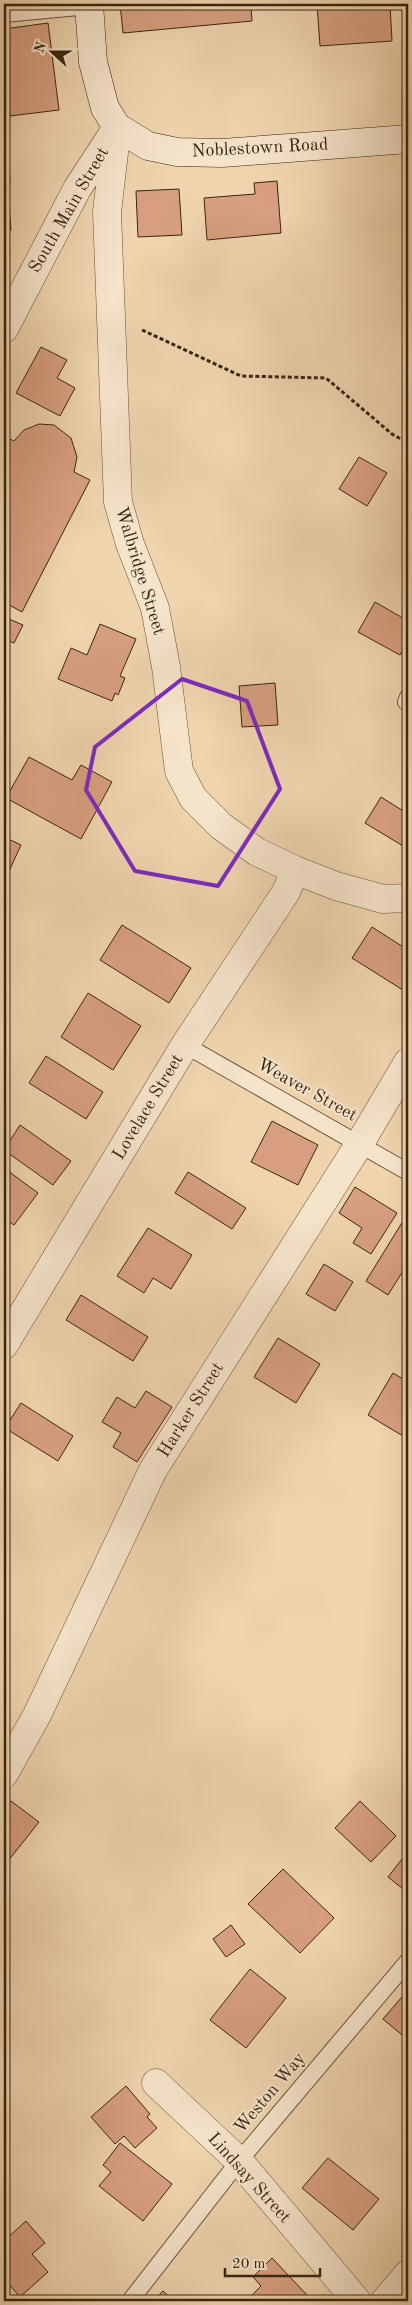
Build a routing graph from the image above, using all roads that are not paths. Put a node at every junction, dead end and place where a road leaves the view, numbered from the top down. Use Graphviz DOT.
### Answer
graph roads {
  1 [pos="89,5"];
  2 [pos="4,14"];
  3 [pos="117,127"];
  4 [pos="408,139"];
  5 [pos="4,329"];
  6 [pos="295,870"];
  7 [pos="408,898"];
  8 [pos="185,1045"];
  9 [pos="408,1062"];
  10 [pos="360,1143"];
  11 [pos="408,1172"];
  12 [pos="4,1345"];
  13 [pos="4,1774"];
  14 [pos="408,1962"];
  15 [pos="156,2082"];
  16 [pos="239,2161"];
  17 [pos="408,2274"];
  18 [pos="130,2301"];
  19 [pos="357,2301"];
  20 [pos="385,2301"];
  1 -- 2 [label="lane"];
  1 -- 3 [label="street, South Main Street"];
  3 -- 4 [label="street, Noblestown Road"];
  3 -- 5 [label="street, South Main Street"];
  3 -- 6 [label="street, Walbridge Street"];
  6 -- 7 [label="street, Walbridge Street"];
  6 -- 8 [label="street, Lovelace Street"];
  8 -- 10 [label="lane, Weaver Street"];
  8 -- 12 [label="street, Lovelace Street"];
  9 -- 10 [label="street, Harker Street"];
  10 -- 11 [label="lane, Weaver Street"];
  10 -- 13 [label="street, Harker Street"];
  14 -- 16 [label="lane, Weston Way"];
  15 -- 16 [label="street, Lindsay Street"];
  16 -- 18 [label="lane, Weston Way"];
  16 -- 19 [label="street, Lindsay Street"];
  17 -- 20 [label="street"];
}
